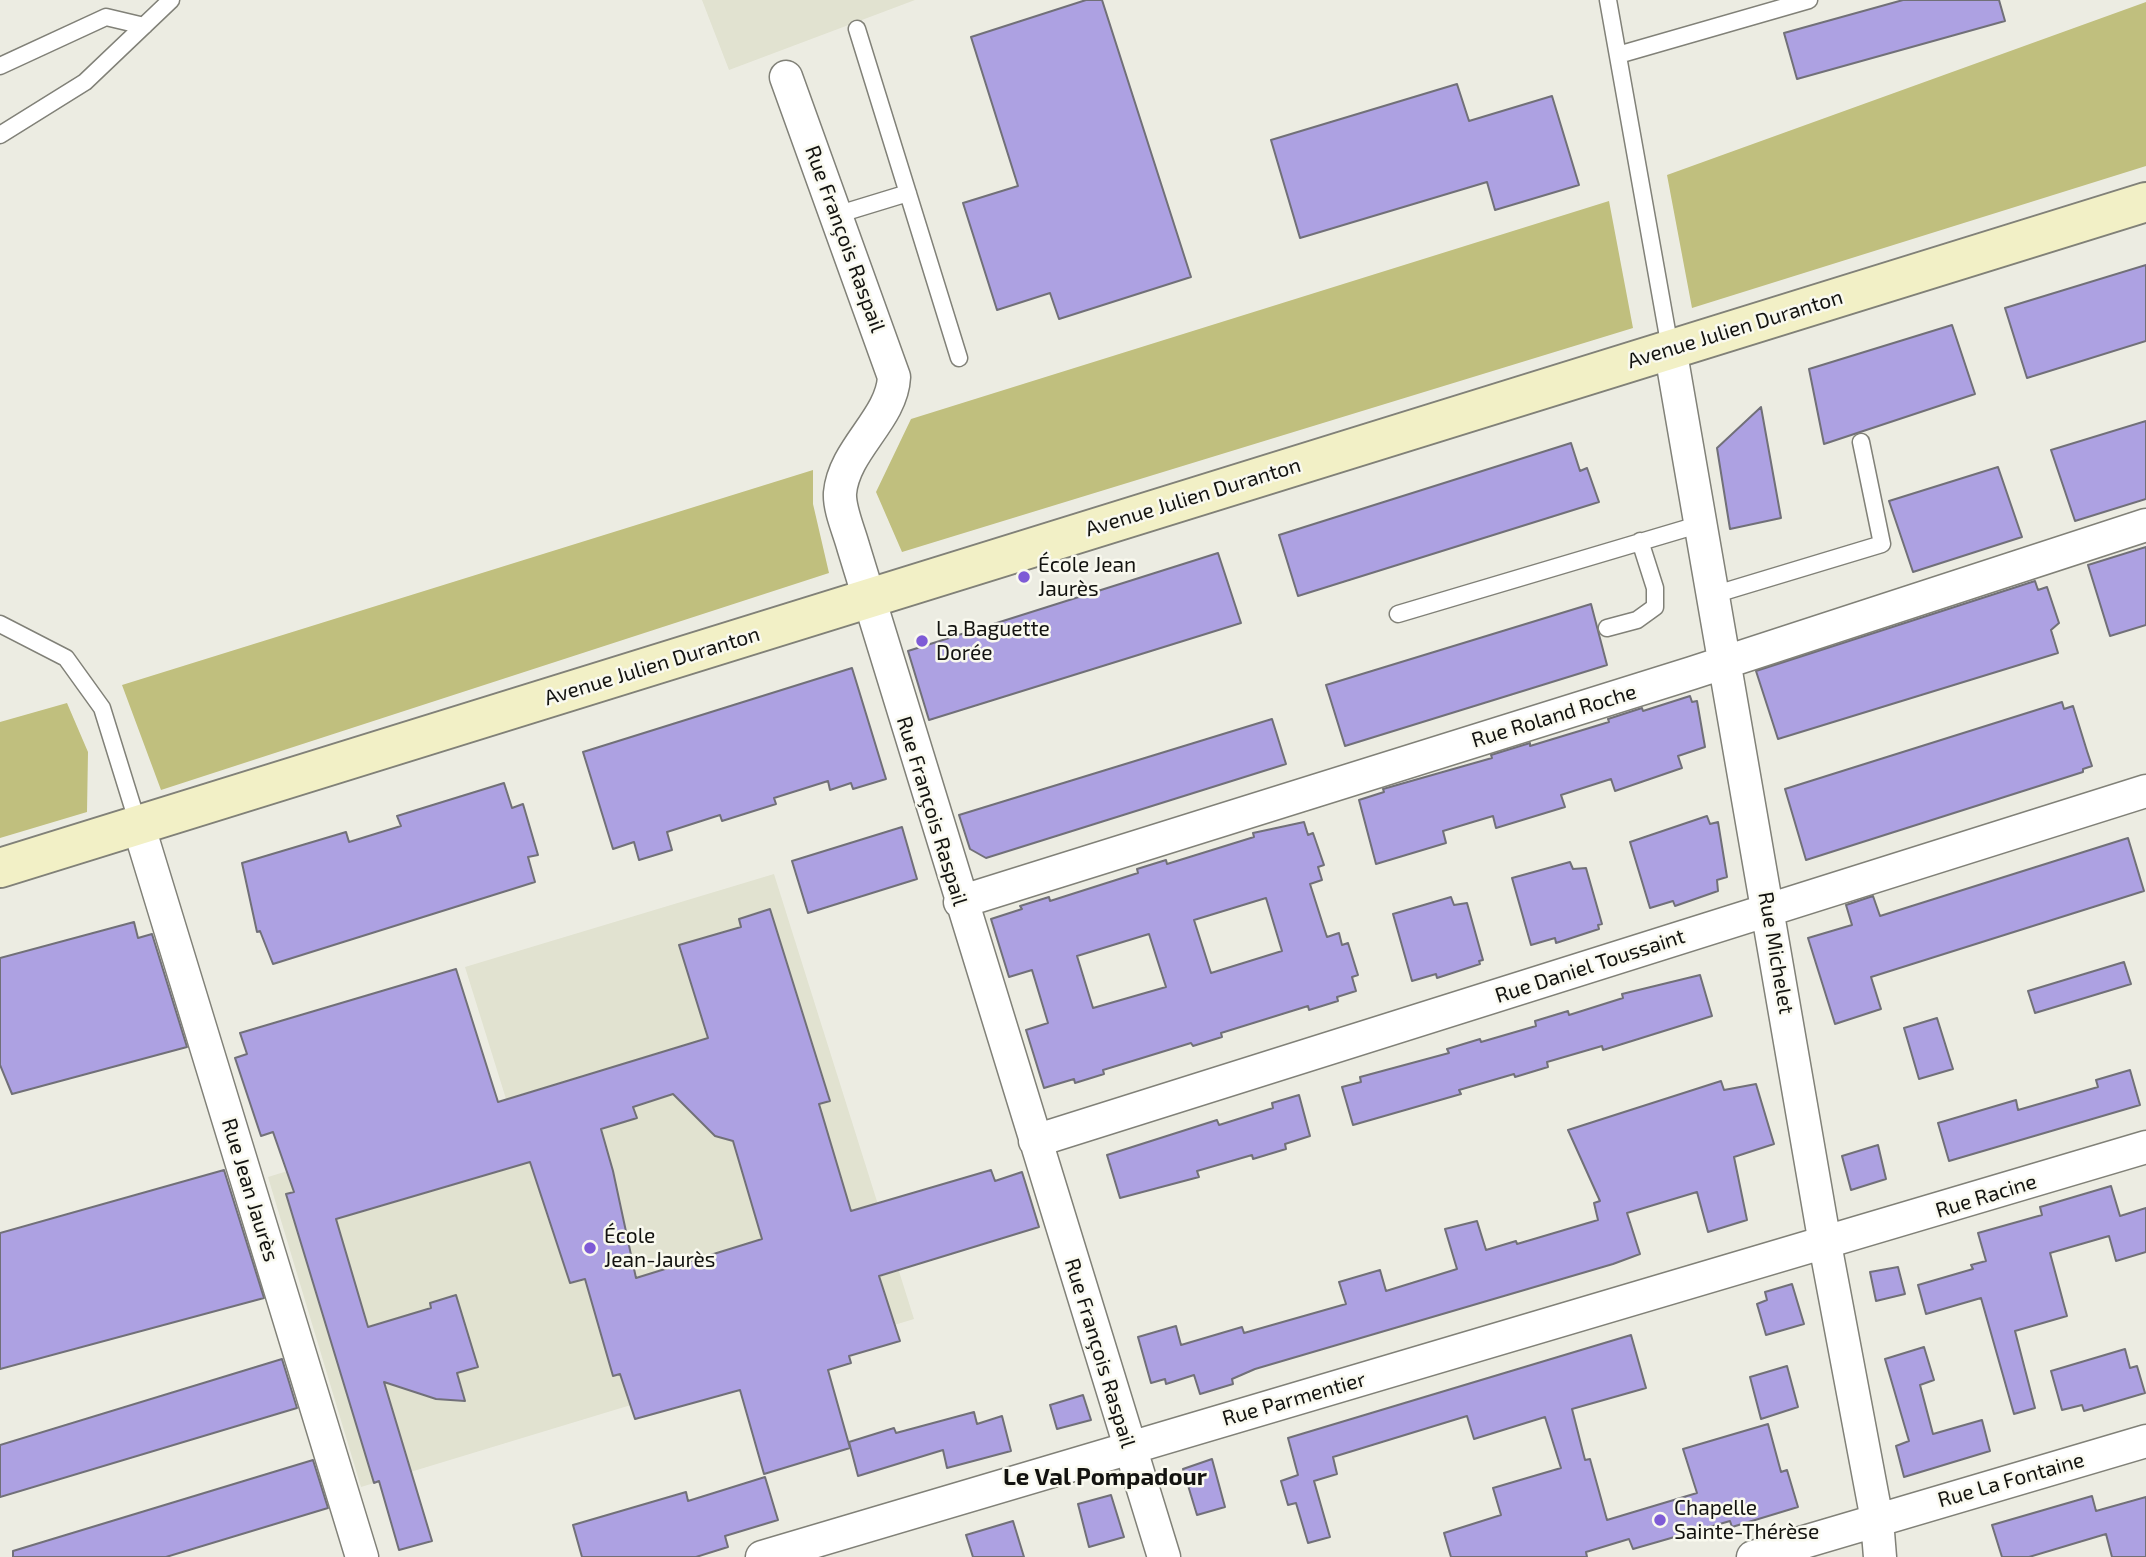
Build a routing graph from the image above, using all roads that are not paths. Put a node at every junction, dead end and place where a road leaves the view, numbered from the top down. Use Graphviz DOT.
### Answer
graph roads {
  1 [pos="172,0"];
  2 [pos="1608,0"];
  3 [pos="1809,0"];
  4 [pos="144,26"];
  5 [pos="857,29"];
  6 [pos="1618,55"];
  7 [pos="0,66"];
  8 [pos="786,77"];
  9 [pos="0,135"];
  10 [pos="908,193"];
  11 [pos="2146,202"];
  12 [pos="836,215"];
  13 [pos="1670,348"];
  14 [pos="959,358"];
  15 [pos="1861,442"];
  16 [pos="1701,524"];
  17 [pos="2146,525"];
  18 [pos="1640,541"];
  19 [pos="1713,595"];
  20 [pos="866,597"];
  21 [pos="1398,614"];
  22 [pos="0,624"];
  23 [pos="1608,628"];
  24 [pos="1723,662"];
  25 [pos="2146,791"];
  26 [pos="138,824"];
  27 [pos="0,868"];
  28 [pos="960,902"];
  29 [pos="1769,909"];
  30 [pos="1035,1141"];
  31 [pos="2146,1147"];
  32 [pos="1825,1244"];
  33 [pos="2146,1441"];
  34 [pos="1128,1448"];
  35 [pos="1877,1520"];
  36 [pos="362,1557"];
  37 [pos="763,1557"];
  38 [pos="1164,1557"];
  39 [pos="1753,1557"];
  40 [pos="1880,1557"];
  1 -- 4 [label="lane"];
  2 -- 6 [label="lane"];
  3 -- 6 [label="lane"];
  4 -- 7 [label="lane"];
  4 -- 9 [label="lane"];
  5 -- 10 [label="lane"];
  6 -- 13 [label="lane"];
  8 -- 12 [label="street, Rue François Raspail"];
  10 -- 12 [label="lane"];
  10 -- 14 [label="lane"];
  11 -- 13 [label="main road, Avenue Julien Duranton"];
  12 -- 20 [label="street, Rue François Raspail"];
  13 -- 16 [label="street, Rue Michelet"];
  13 -- 20 [label="main road, Avenue Julien Duranton"];
  15 -- 19 [label="lane"];
  16 -- 18 [label="lane"];
  16 -- 19 [label="street, Rue Michelet"];
  17 -- 24 [label="street, Rue Roland Roche"];
  18 -- 21 [label="lane"];
  18 -- 23 [label="lane"];
  19 -- 24 [label="street, Rue Michelet"];
  20 -- 26 [label="main road, Avenue Julien Duranton"];
  20 -- 28 [label="street, Rue François Raspail"];
  22 -- 26 [label="lane"];
  24 -- 28 [label="street, Rue Roland Roche"];
  24 -- 29 [label="street, Rue Michelet"];
  25 -- 29 [label="street, Rue Daniel Toussaint"];
  26 -- 27 [label="main road, Avenue Julien Duranton"];
  26 -- 36 [label="street, Rue Jean Jaurès"];
  28 -- 30 [label="street, Rue François Raspail"];
  29 -- 30 [label="street, Rue Daniel Toussaint"];
  29 -- 32 [label="street, Rue Michelet"];
  30 -- 34 [label="street, Rue François Raspail"];
  31 -- 32 [label="street, Rue Racine"];
  32 -- 34 [label="street, Rue Parmentier"];
  32 -- 35 [label="street, Rue Michelet"];
  33 -- 35 [label="street, Rue La Fontaine"];
  34 -- 37 [label="street, Rue Parmentier"];
  34 -- 38 [label="street, Rue François Raspail"];
  35 -- 39 [label="street, Rue La Fontaine"];
  35 -- 40 [label="street, Rue Michelet"];
}
